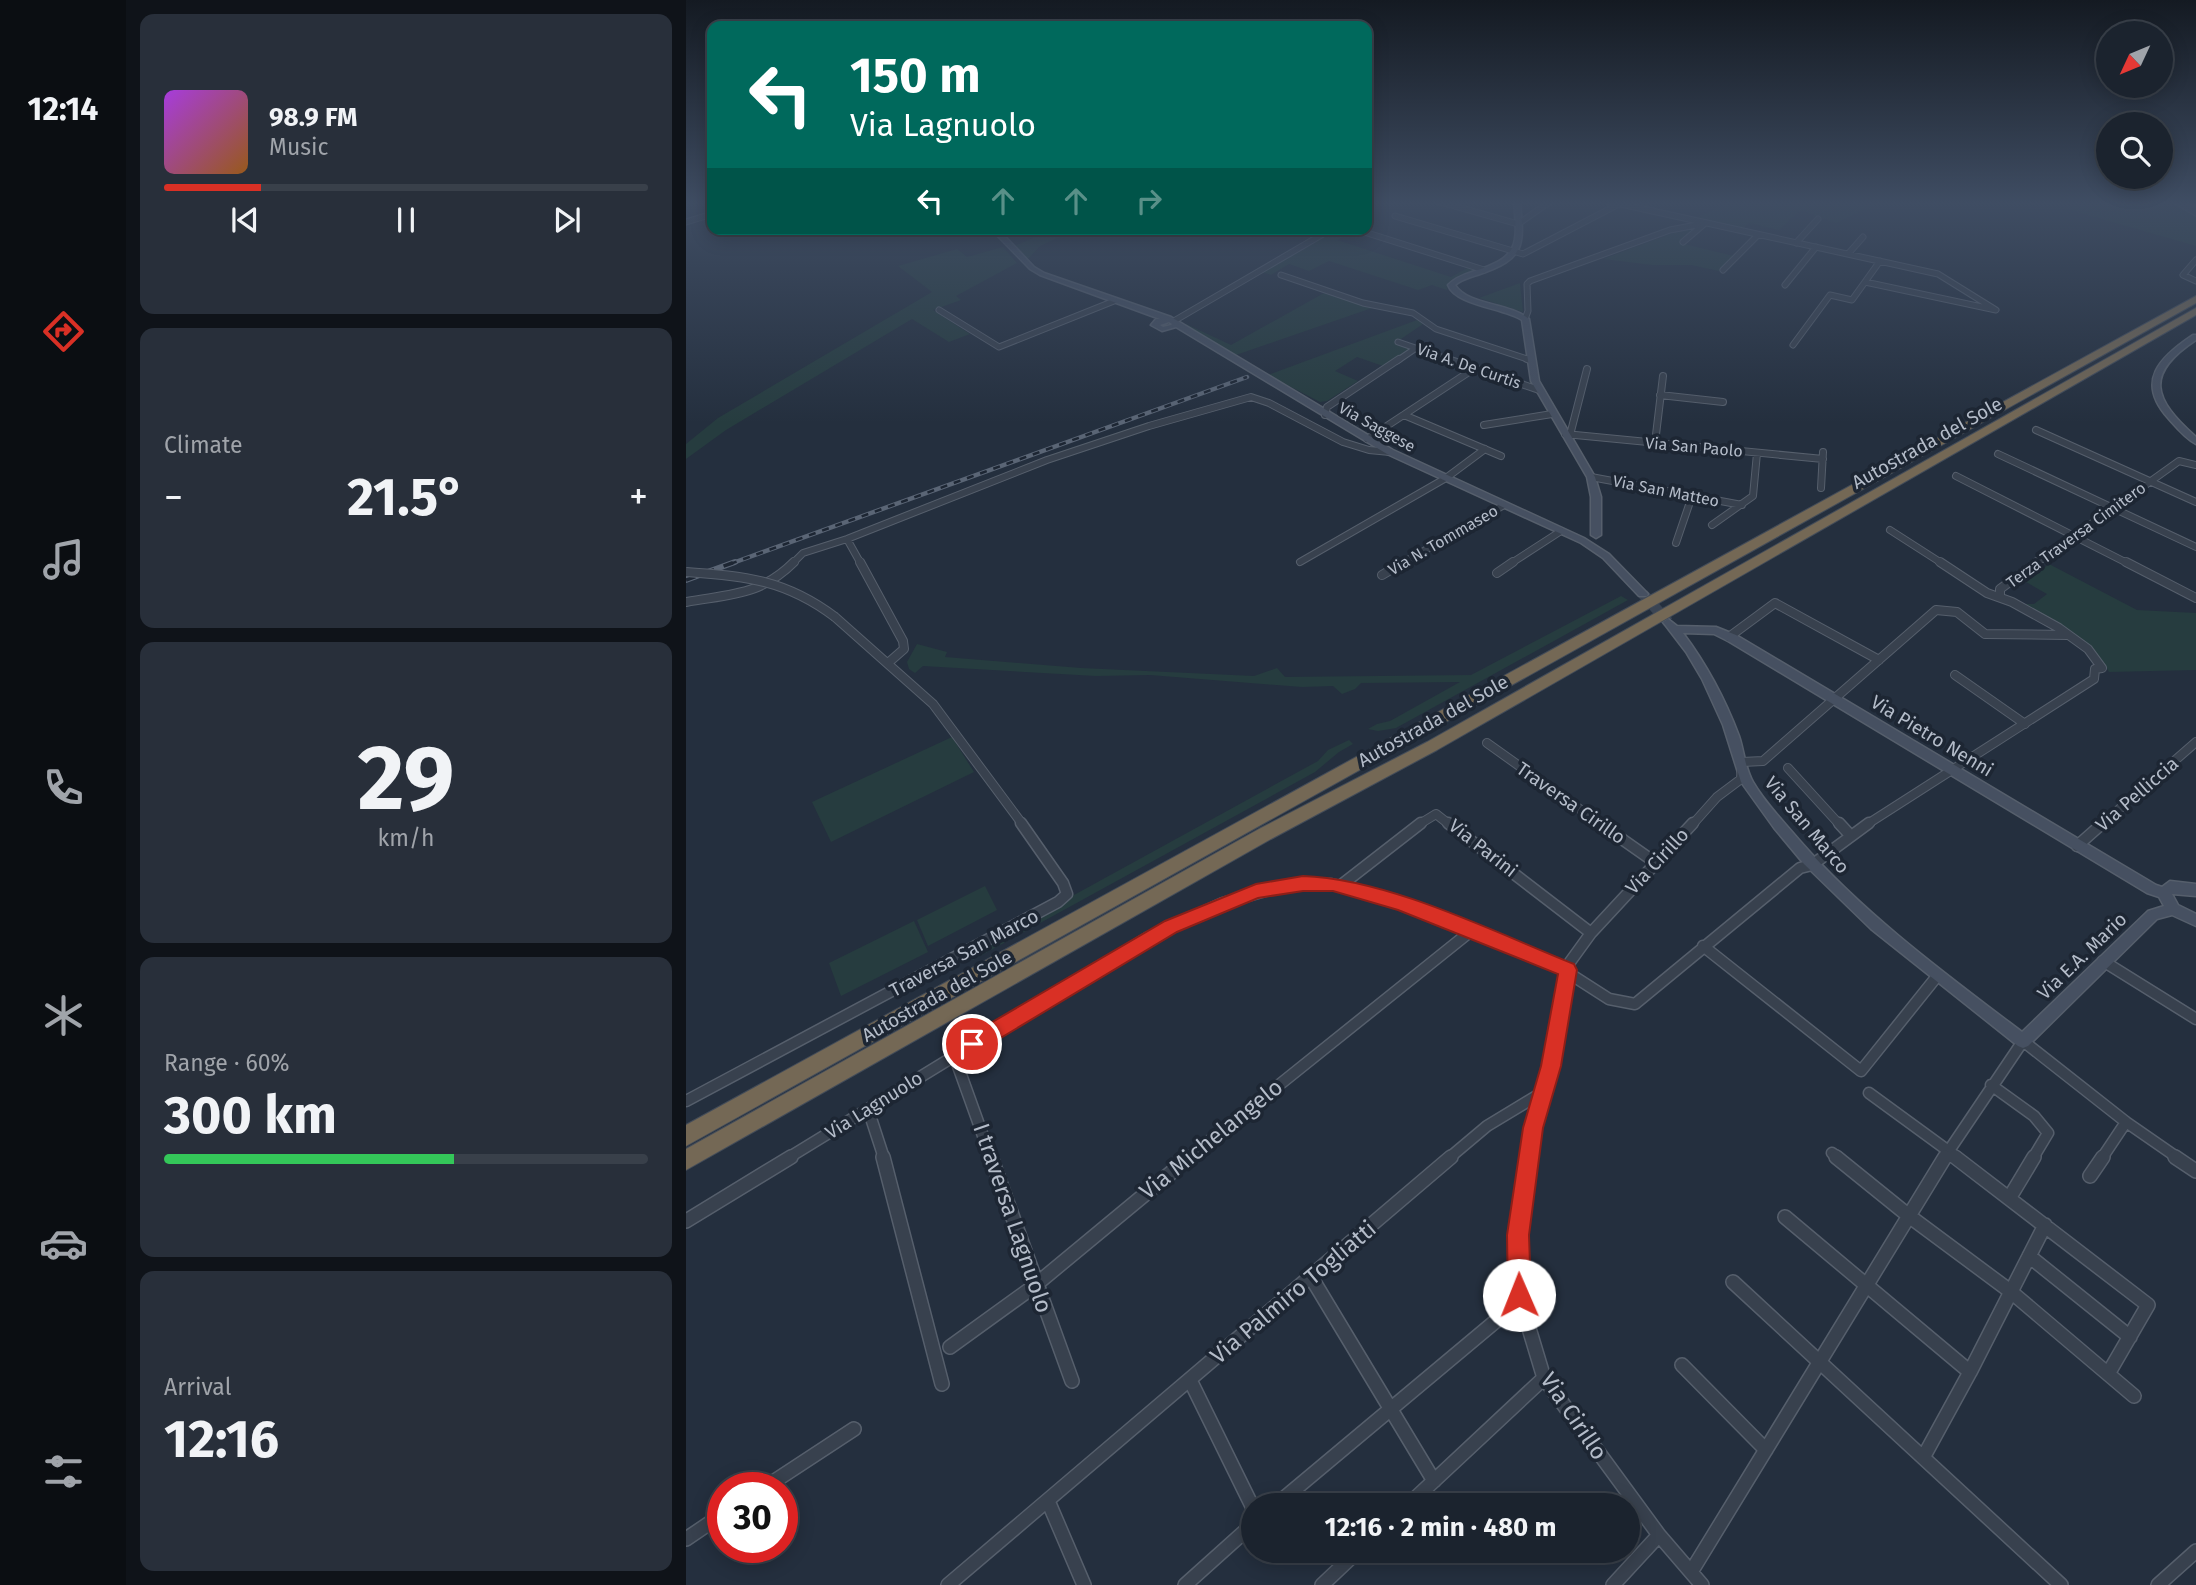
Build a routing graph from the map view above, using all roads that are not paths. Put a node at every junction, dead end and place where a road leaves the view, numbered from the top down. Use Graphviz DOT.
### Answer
graph roads {
  1 [pos="1049,275"];
  2 [pos="1253,275"];
  3 [pos="1281,275"];
  4 [pos="1470,275"];
  5 [pos="1547,275"];
  6 [pos="1794,275"];
  7 [pos="1870,275"];
  8 [pos="1940,275"];
  9 [pos="1865,282"];
  10 [pos="1786,285"];
  11 [pos="2196,290"];
  12 [pos="2196,299"];
  13 [pos="1114,302"];
  14 [pos="939,310"];
  15 [pos="2196,311"];
  16 [pos="1155,319"];
  17 [pos="1525,319"];
  18 [pos="2196,319"];
  19 [pos="1172,322"];
  20 [pos="1163,329"];
  21 [pos="1185,331"];
  22 [pos="2196,337"];
  23 [pos="1398,342"];
  24 [pos="1793,345"];
  25 [pos="1416,348"];
  26 [pos="2088,359"];
  27 [pos="1530,360"];
  28 [pos="1475,368"];
  29 [pos="1587,369"];
  30 [pos="1663,376"];
  31 [pos="1266,379"];
  32 [pos="2067,386"];
  33 [pos="1539,390"];
  34 [pos="1660,395"];
  35 [pos="1343,396"];
  36 [pos="1723,402"];
  37 [pos="1552,414"];
  38 [pos="1325,415"];
  39 [pos="1404,415"];
  40 [pos="1484,425"];
  41 [pos="2036,430"];
  42 [pos="1567,435"];
  43 [pos="1367,439"];
  44 [pos="2196,441"];
  45 [pos="1655,443"];
  46 [pos="1485,449"];
  47 [pos="1390,452"];
  48 [pos="1757,453"];
  49 [pos="1998,454"];
  50 [pos="1501,456"];
  51 [pos="2196,465"];
  52 [pos="1956,476"];
  53 [pos="1591,477"];
  54 [pos="1446,478"];
  55 [pos="2151,481"];
  56 [pos="1821,488"];
  57 [pos="1692,496"];
  58 [pos="2196,502"];
  59 [pos="1504,505"];
  60 [pos="1742,505"];
  61 [pos="2115,508"];
  62 [pos="1597,518"];
  63 [pos="1712,525"];
  64 [pos="1890,530"];
  65 [pos="1562,532"];
  66 [pos="2075,536"];
  67 [pos="1588,537"];
  68 [pos="847,539"];
  69 [pos="1676,543"];
  70 [pos="2196,547"];
  71 [pos="1300,562"];
  72 [pos="686,572"];
  73 [pos="1497,573"];
  74 [pos="1382,575"];
  75 [pos="1643,594"];
  76 [pos="2000,596"];
  77 [pos="2196,598"];
  78 [pos="686,603"];
  79 [pos="1775,603"];
  80 [pos="1671,625"];
  81 [pos="2070,635"];
  82 [pos="1729,637"];
  83 [pos="1880,660"];
  84 [pos="888,663"];
  85 [pos="1955,675"];
  86 [pos="1834,700"];
  87 [pos="2025,724"];
  88 [pos="2196,742"];
  89 [pos="1487,743"];
  90 [pos="1745,762"];
  91 [pos="1788,768"];
  92 [pos="1953,771"];
  93 [pos="1850,835"];
  94 [pos="2077,846"];
  95 [pos="1656,863"];
  96 [pos="1812,865"];
  97 [pos="1340,886"];
  98 [pos="2196,890"];
  99 [pos="2164,893"];
  100 [pos="2174,909"];
  101 [pos="2195,920"];
  102 [pos="1471,931"];
  103 [pos="1591,933"];
  104 [pos="1703,946"];
  105 [pos="2103,961"];
  106 [pos="1568,970"];
  107 [pos="1938,975"];
  108 [pos="2196,1019"];
  109 [pos="2023,1041"];
  110 [pos="954,1055"];
  111 [pos="1991,1085"];
  112 [pos="1543,1092"];
  113 [pos="1868,1093"];
  114 [pos="686,1101"];
  115 [pos="868,1109"];
  116 [pos="2126,1122"];
  117 [pos="686,1136"];
  118 [pos="1948,1152"];
  119 [pos="1832,1153"];
  120 [pos="686,1160"];
  121 [pos="2196,1171"];
  122 [pos="2090,1176"];
  123 [pos="2010,1197"];
  124 [pos="1909,1216"];
  125 [pos="1785,1217"];
  126 [pos="686,1221"];
  127 [pos="2045,1225"];
  128 [pos="2029,1256"];
  129 [pos="1311,1277"];
  130 [pos="1733,1282"];
  131 [pos="1036,1284"];
  132 [pos="1869,1286"];
  133 [pos="2010,1291"];
  134 [pos="1521,1300"];
  135 [pos="2130,1337"];
  136 [pos="950,1347"];
  137 [pos="1822,1361"];
  138 [pos="1682,1365"];
  139 [pos="1970,1372"];
  140 [pos="2108,1374"];
  141 [pos="1544,1378"];
  142 [pos="1190,1380"];
  143 [pos="1072,1381"];
  144 [pos="942,1384"];
  145 [pos="2134,1396"];
  146 [pos="1391,1409"];
  147 [pos="853,1429"];
  148 [pos="1766,1450"];
  149 [pos="1924,1456"];
  150 [pos="788,1472"];
  151 [pos="1434,1481"];
  152 [pos="1246,1493"];
  153 [pos="1290,1493"];
  154 [pos="1421,1493"];
  155 [pos="1048,1501"];
  156 [pos="707,1525"];
  157 [pos="1241,1535"];
  158 [pos="1659,1535"];
  159 [pos="686,1539"];
  160 [pos="2196,1551"];
  161 [pos="1345,1563"];
  162 [pos="1692,1572"];
  163 [pos="948,1585"];
  164 [pos="1084,1585"];
  165 [pos="1185,1585"];
  166 [pos="1322,1585"];
  167 [pos="1613,1585"];
  168 [pos="1702,1585"];
  169 [pos="2061,1585"];
  170 [pos="2158,1585"];
  1 -- 13 [label="main road"];
  2 -- 19 [label="street"];
  3 -- 27 [label="street"];
  4 -- 17 [label="main road"];
  5 -- 17 [label="street"];
  6 -- 10 [label="street"];
  7 -- 9 [label="street"];
  8 -- 9 [label="street"];
  9 -- 24 [label="street"];
  11 -- 26 [label="highway"];
  12 -- 26 [label="highway, Autostrada del Sole"];
  13 -- 14 [label="street"];
  13 -- 16 [label="main road"];
  15 -- 32 [label="highway, Autostrada del Sole"];
  16 -- 19 [label="main road"];
  16 -- 20 [label="main road"];
  17 -- 27 [label="main road"];
  18 -- 32 [label="highway"];
  19 -- 20 [label="main road"];
  19 -- 21 [label="main road, Via Saggese"];
  20 -- 21 [label="main road"];
  21 -- 31 [label="main road, Via Saggese"];
  22 -- 44 [label="main road"];
  23 -- 25 [label="street, Via A. De Curtis"];
  25 -- 28 [label="street, Via A. De Curtis"];
  25 -- 35 [label="street"];
  26 -- 117 [label="highway, Autostrada del Sole"];
  27 -- 33 [label="main road"];
  28 -- 33 [label="street, Via A. De Curtis"];
  28 -- 39 [label="street"];
  29 -- 42 [label="street"];
  30 -- 34 [label="street"];
  31 -- 35 [label="street"];
  31 -- 38 [label="main road, Via Saggese"];
  32 -- 120 [label="highway, Autostrada del Sole"];
  33 -- 37 [label="main road"];
  34 -- 36 [label="street"];
  34 -- 45 [label="street"];
  35 -- 38 [label="street"];
  37 -- 40 [label="street"];
  37 -- 42 [label="main road"];
  38 -- 43 [label="main road, Via Saggese"];
  39 -- 43 [label="street"];
  39 -- 46 [label="street"];
  41 -- 55 [label="street"];
  42 -- 45 [label="street, Via San Paolo"];
  42 -- 53 [label="main road"];
  43 -- 47 [label="main road, Via Saggese"];
  45 -- 48 [label="street, Via San Paolo"];
  46 -- 50 [label="street"];
  46 -- 54 [label="street"];
  47 -- 54 [label="main road, Via Saggese"];
  47 -- 68 [label="street"];
  48 -- 56 [label="street, Via San Paolo"];
  48 -- 60 [label="street"];
  49 -- 61 [label="street"];
  51 -- 55 [label="street, Terza Traversa Cimitero"];
  52 -- 66 [label="street"];
  53 -- 57 [label="street, Via San Matteo"];
  53 -- 62 [label="main road"];
  54 -- 59 [label="main road, Via Saggese"];
  54 -- 71 [label="street"];
  55 -- 58 [label="street"];
  55 -- 61 [label="street, Terza Traversa Cimitero"];
  57 -- 60 [label="street, Via San Matteo"];
  57 -- 69 [label="street"];
  59 -- 65 [label="main road, Via Saggese"];
  59 -- 74 [label="street, Via N. Tommaseo"];
  60 -- 63 [label="street"];
  61 -- 66 [label="street, Terza Traversa Cimitero"];
  61 -- 70 [label="street"];
  62 -- 67 [label="main road"];
  64 -- 76 [label="street, Terza Traversa Cimitero"];
  65 -- 67 [label="main road, Via Saggese"];
  65 -- 73 [label="street"];
  66 -- 76 [label="street, Terza Traversa Cimitero"];
  66 -- 77 [label="street"];
  67 -- 75 [label="main road, Via Saggese"];
  68 -- 78 [label="street"];
  68 -- 84 [label="street"];
  72 -- 84 [label="street, bridge"];
  76 -- 81 [label="street"];
  79 -- 82 [label="street"];
  79 -- 83 [label="street"];
  80 -- 82 [label="main road, Via Pietro Nenni"];
  80 -- 90 [label="main road, Via San Marco"];
  81 -- 83 [label="street"];
  81 -- 87 [label="street"];
  82 -- 86 [label="main road, Via Pietro Nenni"];
  83 -- 86 [label="street"];
  84 -- 114 [label="street, Traversa San Marco"];
  85 -- 87 [label="street"];
  86 -- 90 [label="street"];
  86 -- 92 [label="main road, Via Pietro Nenni"];
  87 -- 92 [label="street"];
  88 -- 94 [label="street, Via Pelliccia"];
  89 -- 95 [label="street, Traversa Cirillo"];
  90 -- 95 [label="street, Via Cirillo"];
  90 -- 96 [label="main road, Via San Marco"];
  91 -- 93 [label="street"];
  92 -- 93 [label="street"];
  92 -- 94 [label="main road, Via Pietro Nenni"];
  93 -- 96 [label="street"];
  94 -- 99 [label="main road, Via Pietro Nenni"];
  95 -- 103 [label="street, Via Cirillo"];
  96 -- 104 [label="street"];
  96 -- 107 [label="main road, Via San Marco"];
  97 -- 102 [label="street, Via Lagnuolo"];
  97 -- 103 [label="street, Via Parini"];
  97 -- 110 [label="street, Via Lagnuolo"];
  98 -- 99 [label="main road"];
  99 -- 100 [label="main road"];
  100 -- 101 [label="main road"];
  100 -- 105 [label="main road, Via E.A. Mario"];
  102 -- 106 [label="street, Via Lagnuolo"];
  102 -- 131 [label="street, Via Michelangelo"];
  103 -- 106 [label="street, Via Cirillo"];
  104 -- 106 [label="street"];
  104 -- 107 [label="street"];
  105 -- 108 [label="street"];
  105 -- 109 [label="main road, Via E.A. Mario"];
  106 -- 112 [label="street, Via Cirillo"];
  107 -- 109 [label="main road, Via San Marco"];
  109 -- 111 [label="street"];
  109 -- 116 [label="street, Via San Marco"];
  110 -- 115 [label="street, Via Lagnuolo"];
  110 -- 131 [label="street, I traversa Lagnuolo"];
  111 -- 118 [label="street"];
  111 -- 123 [label="street"];
  112 -- 129 [label="street, Via Palmiro Togliatti"];
  112 -- 134 [label="street, Via Cirillo"];
  113 -- 118 [label="street"];
  115 -- 126 [label="street, Via Lagnuolo"];
  115 -- 144 [label="street"];
  116 -- 121 [label="street, Via San Marco"];
  116 -- 122 [label="street"];
  118 -- 123 [label="street"];
  118 -- 124 [label="street"];
  119 -- 124 [label="street"];
  123 -- 127 [label="street"];
  124 -- 132 [label="street"];
  124 -- 133 [label="street"];
  125 -- 132 [label="street"];
  127 -- 128 [label="street"];
  127 -- 135 [label="street"];
  128 -- 133 [label="street"];
  128 -- 135 [label="street"];
  129 -- 142 [label="street, Via Palmiro Togliatti"];
  129 -- 146 [label="street"];
  130 -- 137 [label="street"];
  131 -- 136 [label="street, Via Michelangelo"];
  131 -- 143 [label="street, I traversa Lagnuolo"];
  132 -- 137 [label="street"];
  132 -- 139 [label="street"];
  133 -- 139 [label="street"];
  133 -- 140 [label="street"];
  134 -- 141 [label="street, Via Cirillo"];
  134 -- 146 [label="street"];
  135 -- 140 [label="street"];
  137 -- 148 [label="street"];
  137 -- 149 [label="street"];
  138 -- 148 [label="street"];
  139 -- 149 [label="street"];
  140 -- 145 [label="street"];
  141 -- 151 [label="street"];
  141 -- 158 [label="street, Via Cirillo"];
  142 -- 152 [label="street"];
  142 -- 155 [label="street, Via Palmiro Togliatti"];
  146 -- 151 [label="street"];
  146 -- 153 [label="street"];
  147 -- 150 [label="street"];
  148 -- 162 [label="street"];
  149 -- 169 [label="street"];
  151 -- 154 [label="street"];
  155 -- 163 [label="street, Via Palmiro Togliatti"];
  155 -- 164 [label="street"];
  156 -- 159 [label="street"];
  157 -- 165 [label="street"];
  158 -- 162 [label="street, Via Cirillo"];
  158 -- 167 [label="street"];
  160 -- 170 [label="street"];
  161 -- 166 [label="street"];
  162 -- 168 [label="street, Via Cirillo"];
}
